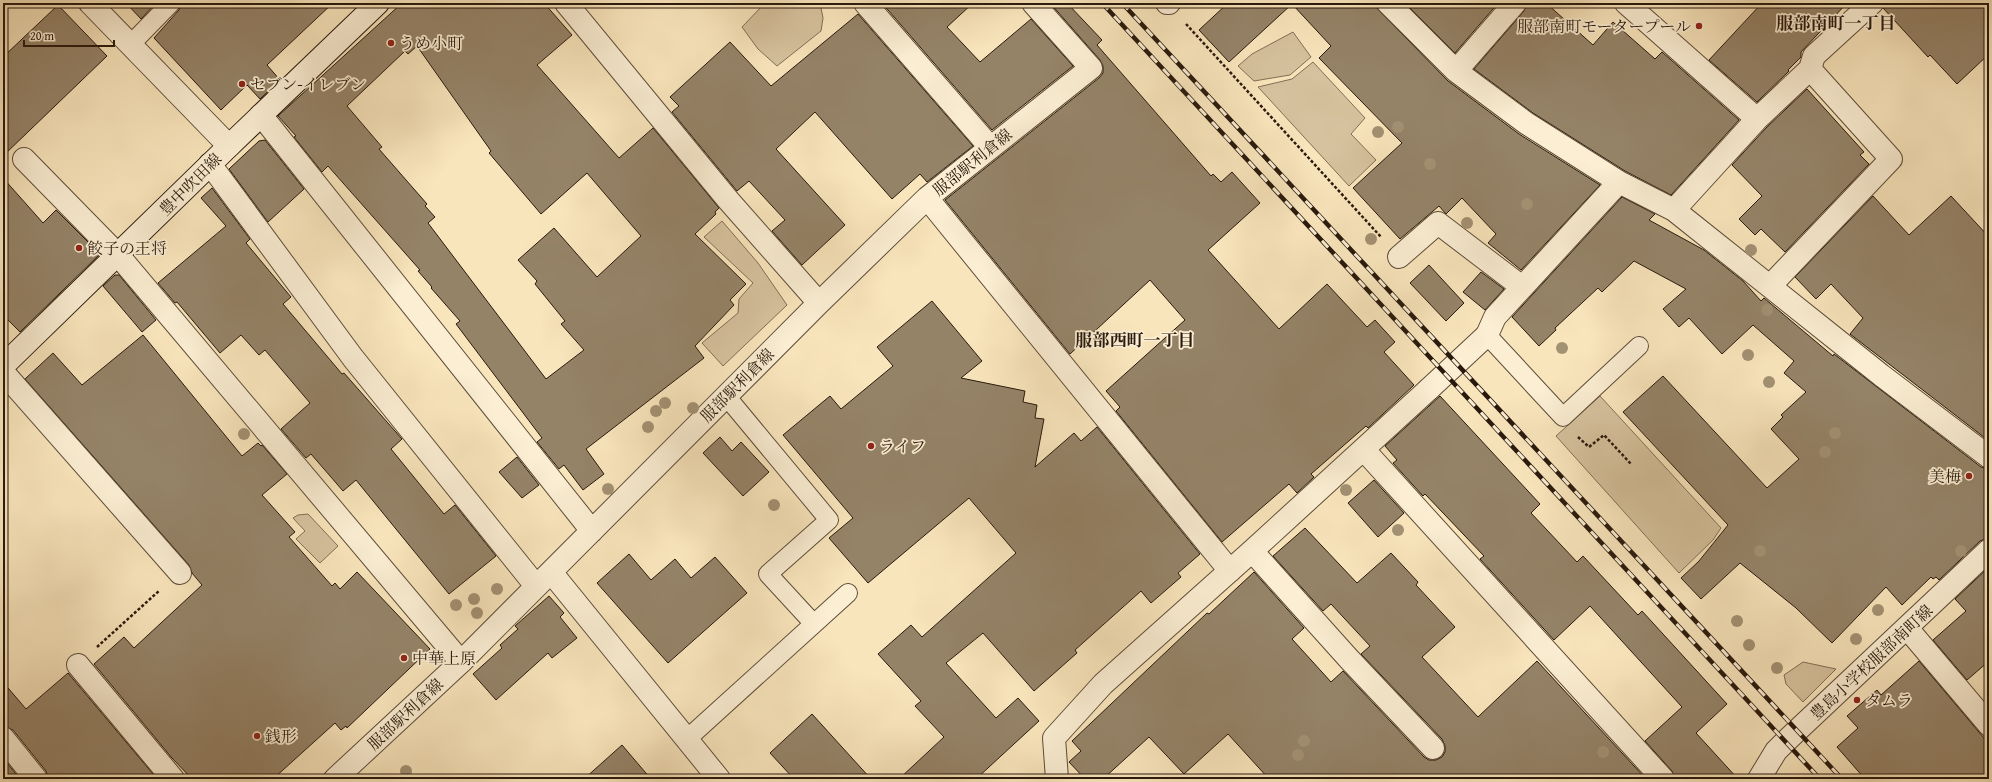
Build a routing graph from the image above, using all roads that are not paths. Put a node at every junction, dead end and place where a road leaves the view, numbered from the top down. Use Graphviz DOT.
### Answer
graph roads {
  1 [pos="90,3"];
  2 [pos="171,3"];
  3 [pos="378,3"];
  4 [pos="566,3"];
  5 [pos="866,3"];
  6 [pos="1033,3"];
  7 [pos="1388,3"];
  8 [pos="1515,3"];
  9 [pos="1626,3"];
  10 [pos="1872,3"];
  11 [pos="130,45"];
  12 [pos="1810,69"];
  13 [pos="1456,71"];
  14 [pos="261,115"];
  15 [pos="1758,119"];
  16 [pos="229,146"];
  17 [pos="990,147"];
  18 [pos="24,159"];
  19 [pos="210,164"];
  20 [pos="1619,182"];
  21 [pos="927,198"];
  22 [pos="1674,210"];
  23 [pos="118,255"];
  24 [pos="1400,257"];
  25 [pos="1770,286"];
  26 [pos="1522,287"];
  27 [pos="819,303"];
  28 [pos="1487,335"];
  29 [pos="1639,346"];
  30 [pos="3,366"];
  31 [pos="3,372"];
  32 [pos="726,396"];
  33 [pos="1364,450"];
  34 [pos="1989,457"];
  35 [pos="592,531"];
  36 [pos="1989,550"];
  37 [pos="1252,551"];
  38 [pos="1230,571"];
  39 [pos="180,573"];
  40 [pos="544,579"];
  41 [pos="848,593"];
  42 [pos="814,624"];
  43 [pos="1907,628"];
  44 [pos="461,662"];
  45 [pos="78,665"];
  46 [pos="1989,725"];
  47 [pos="3,738"];
  48 [pos="687,739"];
  49 [pos="1433,748"];
  50 [pos="36,779"];
  51 [pos="173,779"];
  52 [pos="335,779"];
  53 [pos="719,779"];
  54 [pos="1057,779"];
  55 [pos="1663,779"];
  56 [pos="1759,779"];
  1 -- 11 [label="street"];
  2 -- 11 [label="lane"];
  3 -- 14 [label="street, 豊中吹田線"];
  4 -- 27 [label="street"];
  5 -- 17 [label="street"];
  6 -- 17 [label="street, 服部駅利倉線"];
  7 -- 13 [label="street"];
  8 -- 13 [label="street"];
  9 -- 15 [label="street"];
  10 -- 12 [label="street"];
  11 -- 16 [label="street"];
  12 -- 15 [label="street"];
  12 -- 25 [label="street"];
  13 -- 20 [label="street"];
  14 -- 16 [label="street, 豊中吹田線"];
  14 -- 35 [label="street"];
  15 -- 22 [label="street"];
  16 -- 19 [label="street, 豊中吹田線"];
  17 -- 21 [label="street, 服部駅利倉線"];
  18 -- 23 [label="street"];
  19 -- 23 [label="street, 豊中吹田線"];
  19 -- 40 [label="street"];
  20 -- 22 [label="street"];
  20 -- 26 [label="street"];
  21 -- 27 [label="street, 服部駅利倉線"];
  21 -- 38 [label="street"];
  22 -- 25 [label="street"];
  23 -- 30 [label="street, 豊中吹田線"];
  23 -- 44 [label="street"];
  24 -- 26 [label="street"];
  25 -- 34 [label="street"];
  26 -- 28 [label="street"];
  27 -- 32 [label="street, 服部駅利倉線"];
  28 -- 29 [label="lane"];
  28 -- 33 [label="street"];
  31 -- 39 [label="street"];
  32 -- 35 [label="street, 服部駅利倉線"];
  32 -- 42 [label="lane"];
  33 -- 37 [label="street"];
  33 -- 55 [label="street"];
  35 -- 40 [label="street, 服部駅利倉線"];
  36 -- 43 [label="street, 豊島小学校服部南町線"];
  37 -- 38 [label="street"];
  37 -- 49 [label="street"];
  38 -- 54 [label="street"];
  40 -- 44 [label="street, 服部駅利倉線"];
  40 -- 48 [label="street"];
  41 -- 42 [label="lane"];
  42 -- 48 [label="lane"];
  43 -- 46 [label="street"];
  43 -- 56 [label="street, 豊島小学校服部南町線"];
  44 -- 52 [label="street, 服部駅利倉線"];
  45 -- 51 [label="street"];
  47 -- 50 [label="street"];
  48 -- 53 [label="street"];
}
